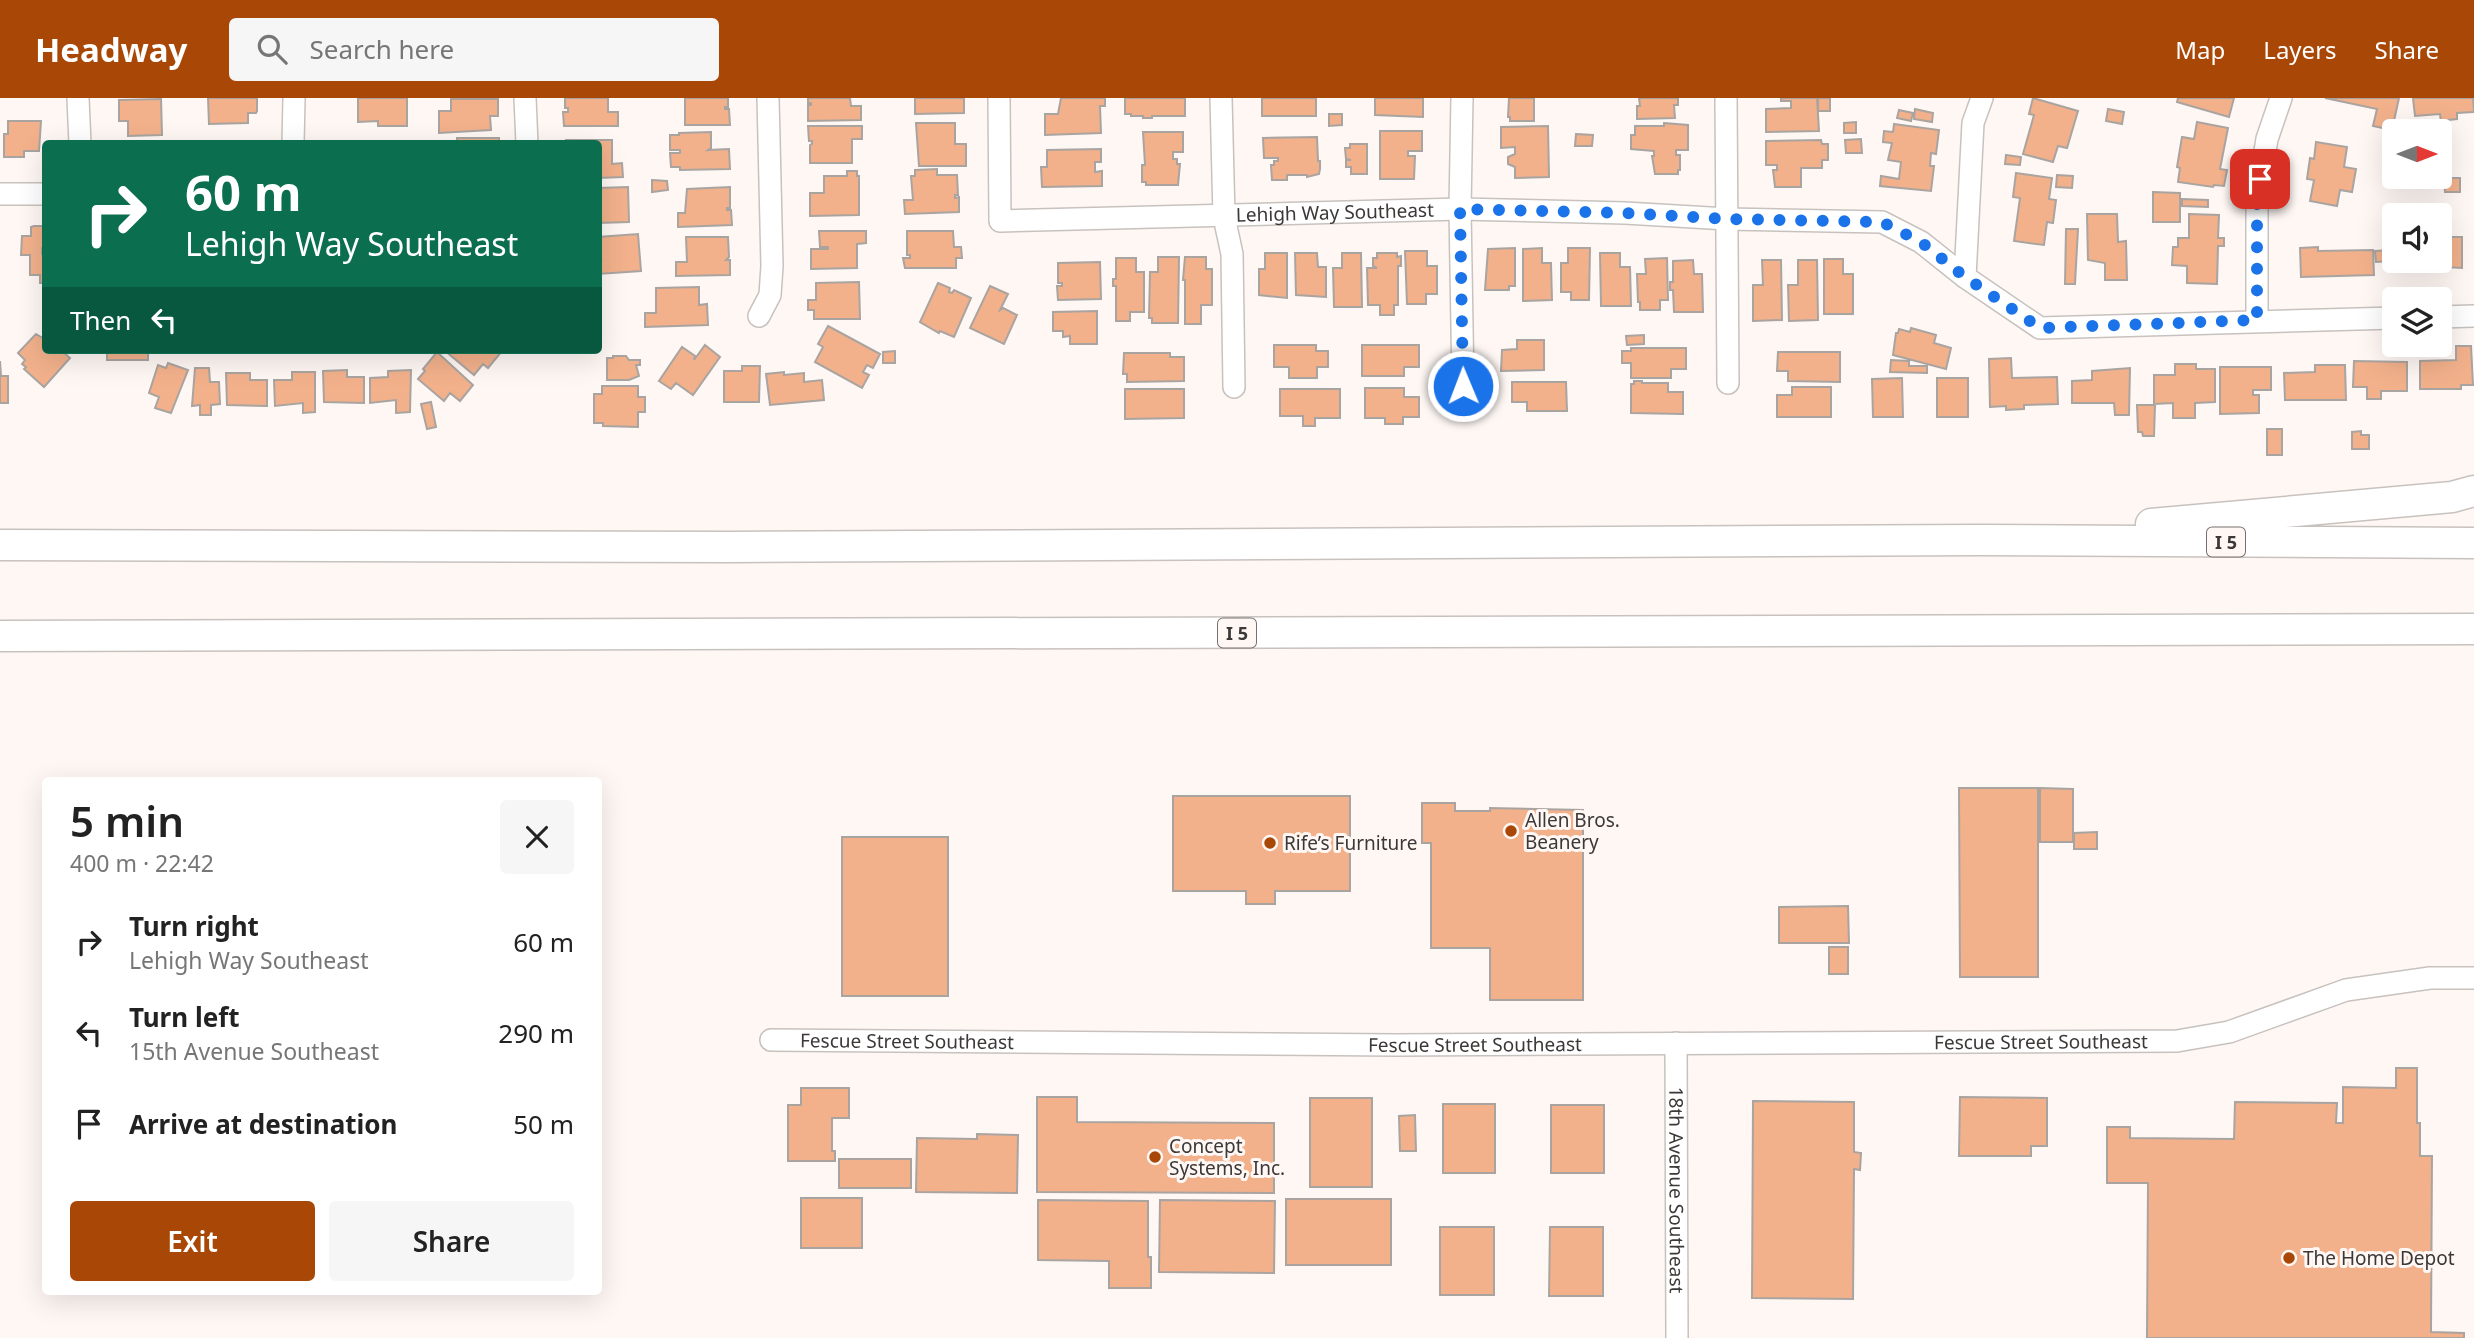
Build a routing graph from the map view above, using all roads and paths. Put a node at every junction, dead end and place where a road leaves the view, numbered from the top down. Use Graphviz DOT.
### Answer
graph roads {
  1 [pos="78,98"];
  2 [pos="294,98"];
  3 [pos="525,98"];
  4 [pos="768,98"];
  5 [pos="999,98"];
  6 [pos="1221,98"];
  7 [pos="1462,98"];
  8 [pos="1726,98"];
  9 [pos="1982,98"];
  10 [pos="2281,98"];
  11 [pos="80,140"];
  12 [pos="293,140"];
  13 [pos="527,140"];
  14 [pos="0,194"];
  15 [pos="42,194"];
  16 [pos="1460,209"];
  17 [pos="1224,217"];
  18 [pos="1727,219"];
  19 [pos="1965,277"];
  20 [pos="759,316"];
  21 [pos="2474,316"];
  22 [pos="2452,317"];
  23 [pos="2382,318"];
  24 [pos="2257,320"];
  25 [pos="1728,383"];
  26 [pos="1463,386"];
  27 [pos="1234,387"];
  28 [pos="2474,491"];
  29 [pos="1978,540"];
  30 [pos="2474,543"];
  31 [pos="0,545"];
  32 [pos="2474,629"];
  33 [pos="0,636"];
  34 [pos="2474,978"];
  35 [pos="771,1040"];
  36 [pos="1676,1044"];
  37 [pos="1676,1338"];
  1 -- 11 [label="street"];
  2 -- 12 [label="street"];
  3 -- 13 [label="street"];
  4 -- 20 [label="street"];
  5 -- 17 [label="street, Lehigh Way Southeast"];
  6 -- 17 [label="street"];
  7 -- 16 [label="street"];
  8 -- 18 [label="street"];
  9 -- 19 [label="street"];
  10 -- 24 [label="street"];
  14 -- 15 [label="street"];
  16 -- 17 [label="street, Lehigh Way Southeast"];
  16 -- 18 [label="street, Lehigh Way Southeast"];
  16 -- 26 [label="street"];
  17 -- 27 [label="street"];
  18 -- 19 [label="street, Lehigh Way Southeast"];
  18 -- 25 [label="street"];
  19 -- 24 [label="street, Lehigh Way Southeast"];
  21 -- 22 [label="street"];
  23 -- 24 [label="street, Lehigh Way Southeast"];
  28 -- 29 [label="highway"];
  29 -- 30 [label="highway, I 5"];
  29 -- 31 [label="highway, I 5"];
  32 -- 33 [label="highway, I 5"];
  34 -- 36 [label="street, Fescue Street Southeast"];
  35 -- 36 [label="street, Fescue Street Southeast"];
  36 -- 37 [label="street, 18th Avenue Southeast"];
}
